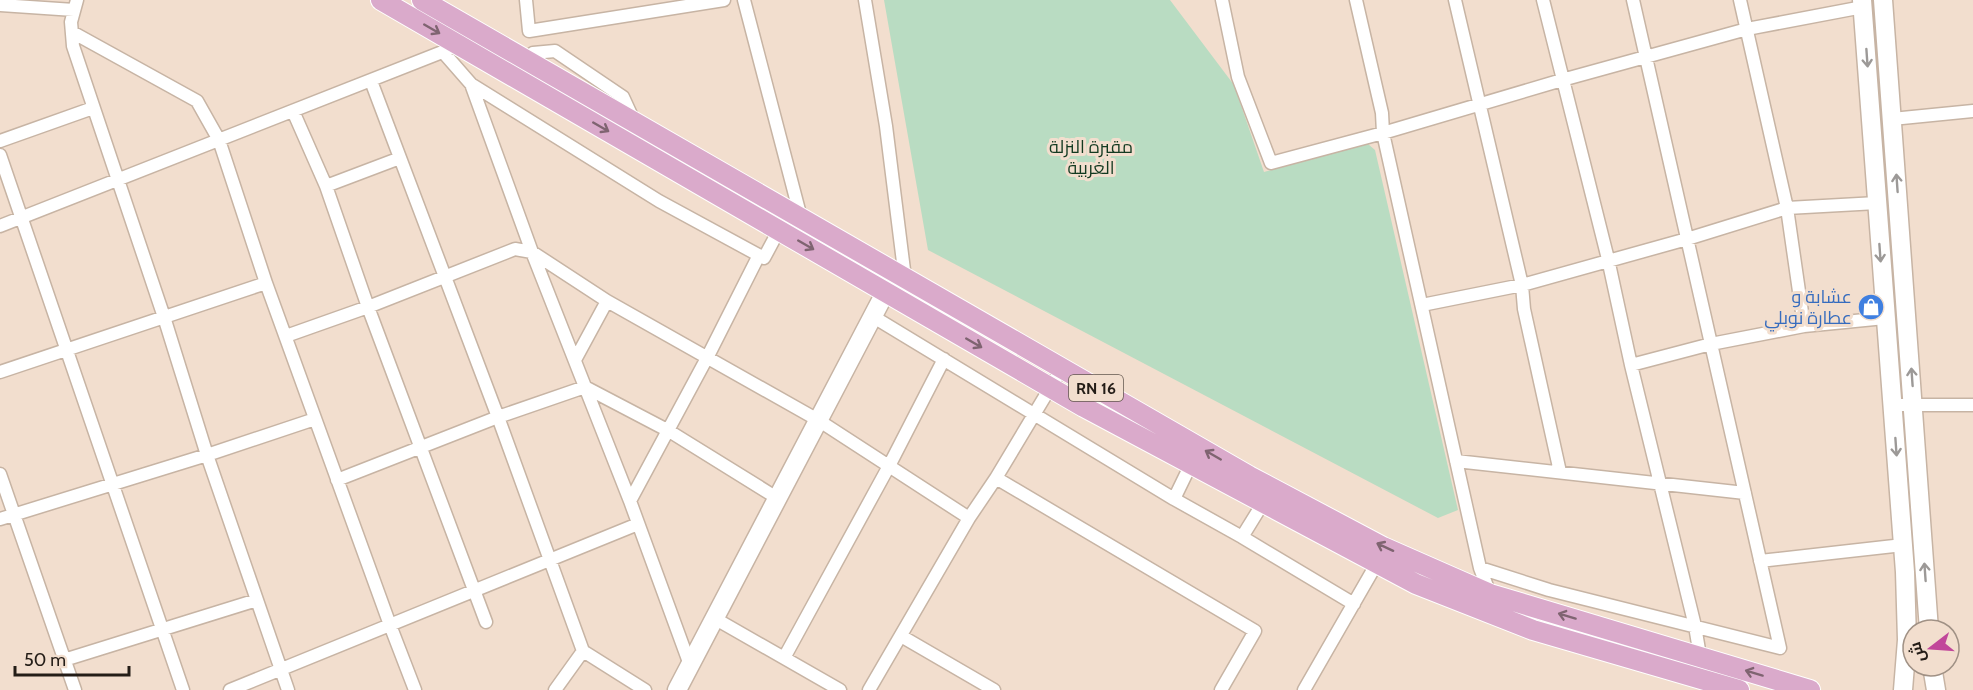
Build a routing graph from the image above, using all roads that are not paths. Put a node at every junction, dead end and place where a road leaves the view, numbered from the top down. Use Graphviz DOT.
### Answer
graph roads {
  1 [pos="381,0"];
  2 [pos="422,0"];
  3 [pos="526,0"];
  4 [pos="724,0"];
  5 [pos="744,0"];
  6 [pos="865,0"];
  7 [pos="1222,0"];
  8 [pos="1356,0"];
  9 [pos="1455,0"];
  10 [pos="1543,0"];
  11 [pos="1633,0"];
  12 [pos="1740,0"];
  13 [pos="1883,0"];
  14 [pos="1863,3"];
  15 [pos="0,5"];
  16 [pos="75,5"];
  17 [pos="1747,29"];
  18 [pos="529,31"];
  19 [pos="72,32"];
  20 [pos="451,49"];
  21 [pos="529,56"];
  22 [pos="1646,56"];
  23 [pos="1562,80"];
  24 [pos="370,81"];
  25 [pos="471,84"];
  26 [pos="1479,105"];
  27 [pos="93,108"];
  28 [pos="293,111"];
  29 [pos="1973,111"];
  30 [pos="1892,119"];
  31 [pos="1383,133"];
  32 [pos="219,140"];
  33 [pos="0,141"];
  34 [pos="0,155"];
  35 [pos="400,158"];
  36 [pos="117,180"];
  37 [pos="326,186"];
  38 [pos="1877,203"];
  39 [pos="1787,208"];
  40 [pos="21,218"];
  41 [pos="801,218"];
  42 [pos="0,226"];
  43 [pos="779,230"];
  44 [pos="1687,239"];
  45 [pos="532,252"];
  46 [pos="759,255"];
  47 [pos="1608,260"];
  48 [pos="446,277"];
  49 [pos="905,278"];
  50 [pos="266,283"];
  51 [pos="1522,285"];
  52 [pos="886,291"];
  53 [pos="607,301"];
  54 [pos="1422,305"];
  55 [pos="368,307"];
  56 [pos="872,316"];
  57 [pos="164,317"];
  58 [pos="1885,318"];
  59 [pos="1804,326"];
  60 [pos="286,336"];
  61 [pos="1711,345"];
  62 [pos="67,350"];
  63 [pos="708,356"];
  64 [pos="944,359"];
  65 [pos="575,360"];
  66 [pos="1631,365"];
  67 [pos="1062,368"];
  68 [pos="0,372"];
  69 [pos="585,387"];
  70 [pos="1052,388"];
  71 [pos="1914,404"];
  72 [pos="1893,405"];
  73 [pos="1973,405"];
  74 [pos="1035,415"];
  75 [pos="498,417"];
  76 [pos="315,419"];
  77 [pos="818,420"];
  78 [pos="669,431"];
  79 [pos="421,446"];
  80 [pos="207,455"];
  81 [pos="1456,461"];
  82 [pos="1191,464"];
  83 [pos="889,466"];
  84 [pos="1560,472"];
  85 [pos="0,474"];
  86 [pos="996,478"];
  87 [pos="337,480"];
  88 [pos="1899,482"];
  89 [pos="1919,482"];
  90 [pos="112,483"];
  91 [pos="1661,484"];
  92 [pos="1745,494"];
  93 [pos="777,498"];
  94 [pos="1174,499"];
  95 [pos="630,501"];
  96 [pos="1263,503"];
  97 [pos="15,514"];
  98 [pos="969,518"];
  99 [pos="0,519"];
  100 [pos="638,524"];
  101 [pos="1242,537"];
  102 [pos="1903,545"];
  103 [pos="548,560"];
  104 [pos="1760,561"];
  105 [pos="1377,564"];
  106 [pos="1479,568"];
  107 [pos="1549,590"];
  108 [pos="473,591"];
  109 [pos="1490,594"];
  110 [pos="257,600"];
  111 [pos="1354,604"];
  112 [pos="1541,609"];
  113 [pos="714,618"];
  114 [pos="1928,618"];
  115 [pos="486,622"];
  116 [pos="390,625"];
  117 [pos="1695,626"];
  118 [pos="162,630"];
  119 [pos="1533,630"];
  120 [pos="902,636"];
  121 [pos="582,651"];
  122 [pos="1700,656"];
  123 [pos="784,658"];
  124 [pos="64,660"];
  125 [pos="690,665"];
  126 [pos="280,670"];
  127 [pos="1694,683"];
  128 [pos="75,690"];
  129 [pos="183,690"];
  130 [pos="230,690"];
  131 [pos="288,690"];
  132 [pos="416,690"];
  133 [pos="555,690"];
  134 [pos="645,690"];
  135 [pos="677,690"];
  136 [pos="840,690"];
  137 [pos="869,690"];
  138 [pos="994,690"];
  139 [pos="1221,690"];
  140 [pos="1304,690"];
  141 [pos="1739,690"];
  142 [pos="1810,690"];
  143 [pos="1904,690"];
  1 -- 20 [label="main road, RN 16, one-way"];
  2 -- 21 [label="main road, RN 16"];
  3 -- 18 [label="street"];
  4 -- 18 [label="street"];
  5 -- 41 [label="street"];
  6 -- 49 [label="street"];
  7 -- 31 [label="street"];
  8 -- 31 [label="street"];
  9 -- 26 [label="street"];
  10 -- 23 [label="street"];
  11 -- 22 [label="street"];
  12 -- 17 [label="street"];
  13 -- 30 [label="street"];
  14 -- 17 [label="street"];
  14 -- 38 [label="street, one-way"];
  15 -- 16 [label="street"];
  16 -- 19 [label="street"];
  17 -- 22 [label="street"];
  17 -- 39 [label="street"];
  18 -- 21 [label="street"];
  19 -- 27 [label="street"];
  19 -- 32 [label="street"];
  20 -- 24 [label="street"];
  20 -- 25 [label="street"];
  20 -- 43 [label="main road, RN 16, one-way"];
  21 -- 41 [label="main road, RN 16"];
  22 -- 23 [label="street"];
  22 -- 44 [label="street"];
  23 -- 26 [label="street"];
  23 -- 47 [label="street"];
  24 -- 28 [label="street"];
  24 -- 35 [label="street"];
  25 -- 45 [label="street"];
  25 -- 46 [label="street"];
  26 -- 31 [label="street"];
  26 -- 51 [label="street"];
  27 -- 33 [label="street"];
  27 -- 36 [label="street"];
  28 -- 32 [label="street"];
  28 -- 37 [label="street"];
  29 -- 30 [label="street"];
  71 -- 30 [label="street, one-way"];
  31 -- 54 [label="street"];
  32 -- 36 [label="street"];
  32 -- 50 [label="street"];
  34 -- 40 [label="street"];
  35 -- 37 [label="street"];
  35 -- 48 [label="street"];
  36 -- 40 [label="street"];
  36 -- 57 [label="street"];
  37 -- 55 [label="street"];
  38 -- 39 [label="street"];
  38 -- 58 [label="street, one-way"];
  39 -- 44 [label="street"];
  39 -- 59 [label="street"];
  40 -- 42 [label="street"];
  40 -- 62 [label="street"];
  41 -- 49 [label="main road, RN 16"];
  43 -- 46 [label="street"];
  43 -- 52 [label="main road, RN 16, one-way"];
  44 -- 47 [label="street"];
  44 -- 61 [label="street"];
  45 -- 48 [label="street"];
  45 -- 53 [label="street"];
  45 -- 65 [label="street"];
  46 -- 63 [label="street"];
  47 -- 51 [label="street"];
  47 -- 66 [label="street"];
  48 -- 55 [label="street"];
  48 -- 75 [label="street"];
  49 -- 67 [label="main road, RN 16"];
  50 -- 57 [label="street"];
  50 -- 60 [label="street"];
  51 -- 54 [label="street"];
  51 -- 84 [label="street"];
  52 -- 56 [label="street"];
  52 -- 70 [label="main road, RN 16, one-way"];
  53 -- 63 [label="street"];
  53 -- 65 [label="street"];
  54 -- 81 [label="street"];
  55 -- 60 [label="street"];
  55 -- 79 [label="street"];
  56 -- 64 [label="street"];
  56 -- 77 [label="street"];
  57 -- 62 [label="street"];
  57 -- 80 [label="street"];
  58 -- 59 [label="street"];
  58 -- 72 [label="street"];
  59 -- 61 [label="street"];
  60 -- 76 [label="street"];
  61 -- 66 [label="street"];
  61 -- 92 [label="street"];
  62 -- 68 [label="street"];
  62 -- 90 [label="street"];
  63 -- 77 [label="street"];
  63 -- 78 [label="street"];
  64 -- 74 [label="street"];
  64 -- 83 [label="street"];
  65 -- 69 [label="street"];
  66 -- 91 [label="street"];
  67 -- 70 [label="street"];
  109 -- 67 [label="main road, RN 16, one-way"];
  69 -- 75 [label="street"];
  69 -- 78 [label="street"];
  69 -- 95 [label="street"];
  70 -- 74 [label="street"];
  70 -- 82 [label="main road, RN 16"];
  71 -- 72 [label="street"];
  71 -- 73 [label="street"];
  71 -- 89 [label="street"];
  72 -- 88 [label="street, one-way"];
  74 -- 86 [label="street"];
  74 -- 94 [label="street"];
  75 -- 79 [label="street"];
  75 -- 103 [label="street"];
  76 -- 80 [label="street"];
  76 -- 87 [label="street"];
  77 -- 83 [label="street"];
  77 -- 93 [label="street"];
  78 -- 93 [label="street"];
  78 -- 95 [label="street"];
  79 -- 87 [label="street"];
  79 -- 108 [label="street"];
  80 -- 90 [label="street"];
  80 -- 110 [label="street"];
  81 -- 84 [label="street"];
  81 -- 106 [label="street"];
  82 -- 94 [label="street"];
  82 -- 96 [label="main road, RN 16"];
  83 -- 98 [label="street"];
  83 -- 123 [label="street"];
  84 -- 91 [label="street"];
  85 -- 97 [label="street"];
  86 -- 98 [label="street"];
  86 -- 139 [label="street"];
  87 -- 116 [label="street"];
  88 -- 89 [label="street"];
  88 -- 102 [label="street"];
  114 -- 89 [label="street, one-way"];
  90 -- 97 [label="street"];
  90 -- 118 [label="street"];
  91 -- 92 [label="street"];
  91 -- 117 [label="street"];
  92 -- 104 [label="street"];
  93 -- 113 [label="street"];
  94 -- 101 [label="street"];
  95 -- 100 [label="street"];
  96 -- 101 [label="street"];
  96 -- 105 [label="main road, RN 16"];
  97 -- 99 [label="street"];
  97 -- 124 [label="street"];
  98 -- 120 [label="street"];
  100 -- 103 [label="street"];
  100 -- 125 [label="street"];
  101 -- 111 [label="street"];
  102 -- 104 [label="street"];
  102 -- 143 [label="street"];
  103 -- 108 [label="street"];
  103 -- 121 [label="street"];
  104 -- 117 [label="street"];
  105 -- 111 [label="street"];
  105 -- 119 [label="main road, RN 16"];
  106 -- 107 [label="street"];
  106 -- 109 [label="street"];
  107 -- 112 [label="street"];
  107 -- 117 [label="street"];
  108 -- 115 [label="street"];
  108 -- 116 [label="street"];
  109 -- 112 [label="main road, RN 16"];
  110 -- 118 [label="street"];
  110 -- 126 [label="street"];
  111 -- 140 [label="street"];
  112 -- 119 [label="street"];
  122 -- 112 [label="main road, RN 16, one-way"];
  113 -- 123 [label="street"];
  113 -- 125 [label="street"];
  116 -- 126 [label="street"];
  116 -- 132 [label="street"];
  117 -- 122 [label="street"];
  118 -- 124 [label="street"];
  118 -- 129 [label="street"];
  119 -- 127 [label="main road, RN 16"];
  120 -- 137 [label="street"];
  120 -- 138 [label="street"];
  121 -- 133 [label="street"];
  121 -- 134 [label="street"];
  142 -- 122 [label="main road, RN 16, one-way"];
  123 -- 136 [label="street"];
  124 -- 128 [label="street"];
  125 -- 135 [label="street"];
  126 -- 130 [label="street"];
  126 -- 131 [label="street"];
  127 -- 141 [label="main road, RN 16"];
}
